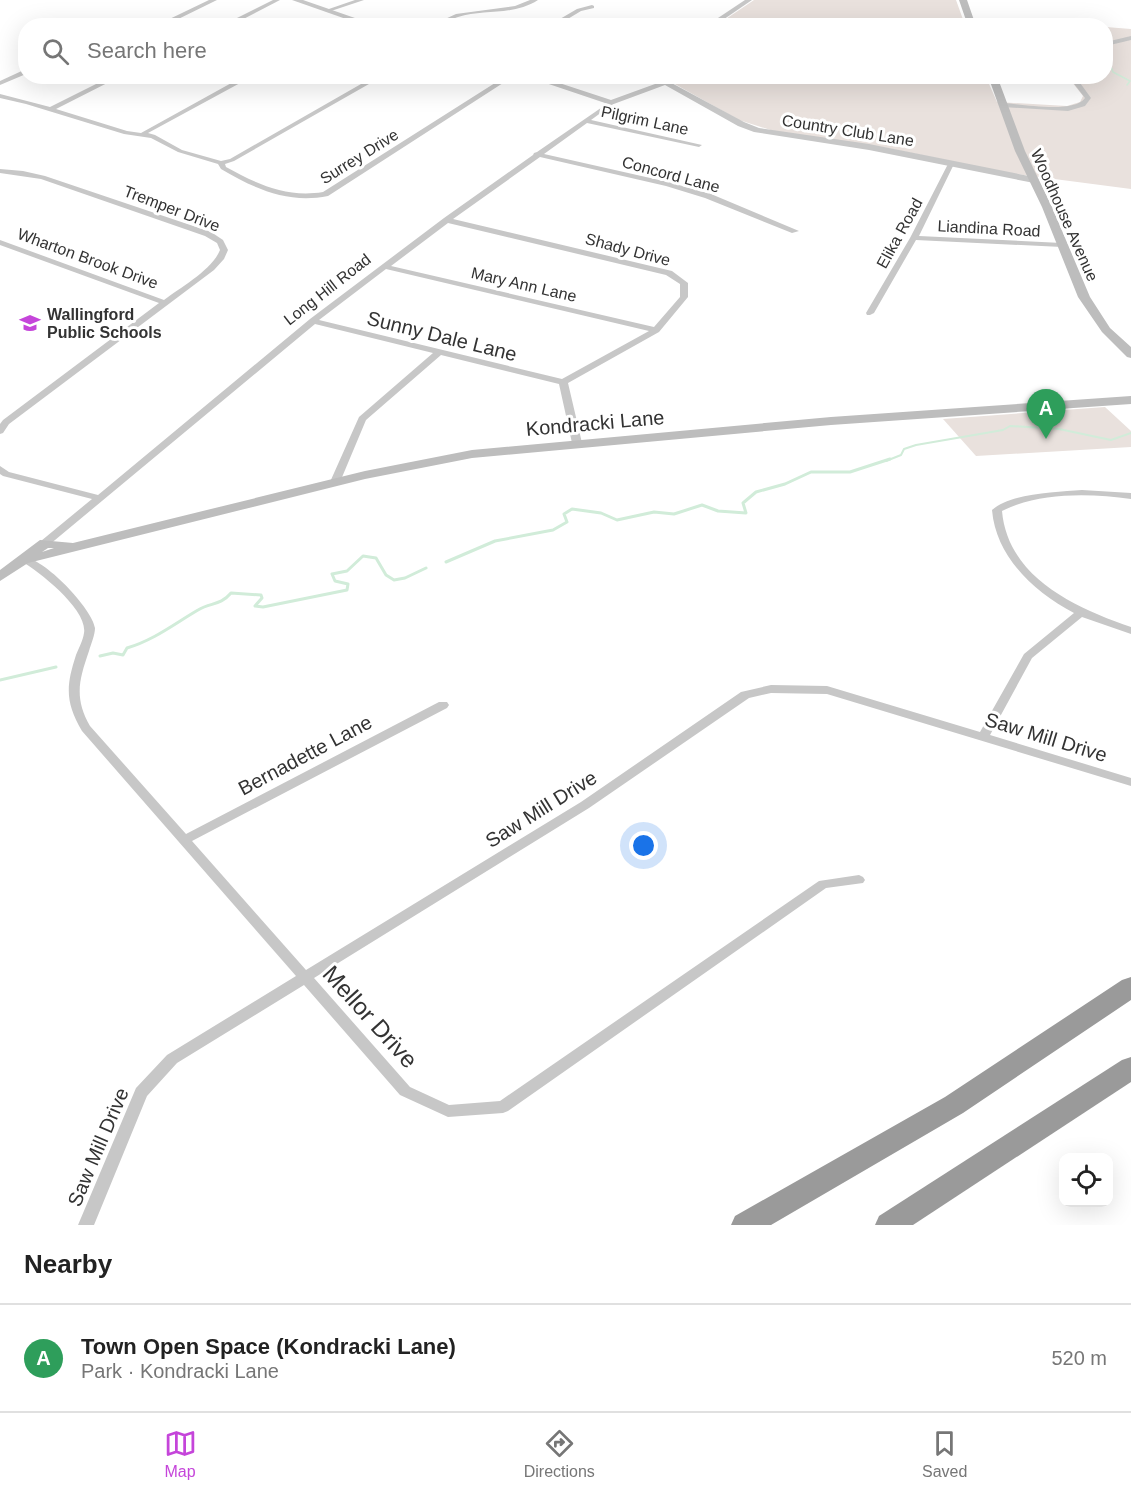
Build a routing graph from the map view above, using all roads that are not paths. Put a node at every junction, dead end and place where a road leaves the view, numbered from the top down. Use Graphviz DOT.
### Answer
graph roads {
  1 [pos="214,0"];
  2 [pos="277,0"];
  3 [pos="296,0"];
  4 [pos="361,0"];
  5 [pos="534,0"];
  6 [pos="749,0"];
  7 [pos="963,0"];
  8 [pos="592,7"];
  9 [pos="329,10"];
  10 [pos="175,18"];
  11 [pos="240,18"];
  12 [pos="352,18"];
  13 [pos="451,18"];
  14 [pos="565,18"];
  15 [pos="721,18"];
  16 [pos="969,18"];
  17 [pos="1131,38"];
  18 [pos="1113,42"];
  19 [pos="18,74"];
  20 [pos="0,82"];
  21 [pos="102,84"];
  22 [pos="235,84"];
  23 [pos="366,84"];
  24 [pos="488,84"];
  25 [pos="498,84"];
  26 [pos="553,84"];
  27 [pos="656,84"];
  28 [pos="676,84"];
  29 [pos="995,84"];
  30 [pos="1077,84"];
  31 [pos="0,96"];
  32 [pos="611,103"];
  33 [pos="1003,105"];
  34 [pos="50,109"];
  35 [pos="586,121"];
  36 [pos="144,133"];
  37 [pos="699,145"];
  38 [pos="536,154"];
  39 [pos="221,164"];
  40 [pos="951,164"];
  41 [pos="0,171"];
  42 [pos="1034,180"];
  43 [pos="316,196"];
  44 [pos="447,220"];
  45 [pos="795,231"];
  46 [pos="914,238"];
  47 [pos="0,242"];
  48 [pos="1062,245"];
  49 [pos="386,267"];
  50 [pos="165,303"];
  51 [pos="870,313"];
  52 [pos="313,321"];
  53 [pos="656,330"];
  54 [pos="439,352"];
  55 [pos="1131,354"];
  56 [pos="563,382"];
  57 [pos="1131,400"];
  58 [pos="0,431"];
  59 [pos="577,443"];
  60 [pos="0,469"];
  61 [pos="335,482"];
  62 [pos="1131,496"];
  63 [pos="100,498"];
  64 [pos="45,543"];
  65 [pos="72,547"];
  66 [pos="25,559"];
  67 [pos="0,577"];
  68 [pos="1081,612"];
  69 [pos="1131,631"];
  70 [pos="443,705"];
  71 [pos="983,738"];
  72 [pos="1131,782"];
  73 [pos="184,840"];
  74 [pos="859,880"];
  75 [pos="306,978"];
  76 [pos="1131,987"];
  77 [pos="1131,1068"];
  78 [pos="86,1225"];
  79 [pos="745,1225"];
  80 [pos="889,1225"];
  1 -- 10 [label="street"];
  2 -- 11 [label="street"];
  3 -- 9 [label="street"];
  4 -- 9 [label="street"];
  5 -- 13 [label="street"];
  6 -- 15 [label="street"];
  7 -- 16 [label="main road"];
  8 -- 14 [label="street"];
  9 -- 12 [label="street"];
  17 -- 18 [label="street"];
  19 -- 20 [label="street"];
  21 -- 34 [label="street"];
  22 -- 36 [label="street"];
  23 -- 39 [label="street"];
  24 -- 43 [label="street, Surrey Drive"];
  25 -- 43 [label="street, Surrey Drive"];
  26 -- 32 [label="street"];
  27 -- 32 [label="street, Long Hill Road"];
  28 -- 40 [label="street, Country Club Lane"];
  29 -- 33 [label="main road, Woodhouse Avenue"];
  30 -- 33 [label="street"];
  31 -- 34 [label="street"];
  32 -- 35 [label="street, Long Hill Road"];
  33 -- 42 [label="main road, Woodhouse Avenue"];
  34 -- 36 [label="street"];
  35 -- 37 [label="street, Pilgrim Lane"];
  35 -- 38 [label="street, Long Hill Road"];
  36 -- 39 [label="street"];
  38 -- 44 [label="street, Long Hill Road"];
  38 -- 45 [label="street, Concord Lane"];
  39 -- 43 [label="street"];
  40 -- 42 [label="street, Country Club Lane"];
  40 -- 46 [label="street, Elika Road"];
  41 -- 50 [label="street, Tremper Drive"];
  42 -- 48 [label="main road, Woodhouse Avenue"];
  44 -- 49 [label="street, Long Hill Road"];
  44 -- 53 [label="street, Shady Drive"];
  46 -- 48 [label="street, Liandina Road"];
  46 -- 51 [label="street, Elika Road"];
  47 -- 50 [label="street, Wharton Brook Drive"];
  48 -- 55 [label="main road, Woodhouse Avenue"];
  49 -- 52 [label="street, Long Hill Road"];
  49 -- 53 [label="street, Mary Ann Lane"];
  50 -- 58 [label="street, Tremper Drive"];
  52 -- 54 [label="street, Sunny Dale Lane"];
  52 -- 63 [label="street, Long Hill Road"];
  53 -- 56 [label="street, Shady Drive"];
  54 -- 56 [label="street, Sunny Dale Lane"];
  54 -- 61 [label="street"];
  56 -- 59 [label="street"];
  57 -- 59 [label="main road, Kondracki Lane"];
  59 -- 61 [label="main road, Kondracki Lane"];
  60 -- 63 [label="street"];
  61 -- 65 [label="main road, Kondracki Lane"];
  62 -- 68 [label="street"];
  63 -- 64 [label="street, Long Hill Road"];
  64 -- 65 [label="main road, Kondracki Lane"];
  64 -- 66 [label="main road, Long Hill Road"];
  65 -- 66 [label="main road, Kondracki Lane"];
  66 -- 67 [label="main road, Kondracki Lane"];
  66 -- 73 [label="street, Mellor Drive"];
  68 -- 69 [label="street"];
  68 -- 71 [label="street"];
  70 -- 73 [label="street, Bernadette Lane"];
  71 -- 72 [label="street, Saw Mill Drive"];
  71 -- 75 [label="street, Saw Mill Drive"];
  73 -- 75 [label="street, Mellor Drive"];
  74 -- 75 [label="street, Mellor Drive"];
  75 -- 78 [label="street, Saw Mill Drive"];
  76 -- 79 [label="highway"];
  77 -- 80 [label="highway"];
}
